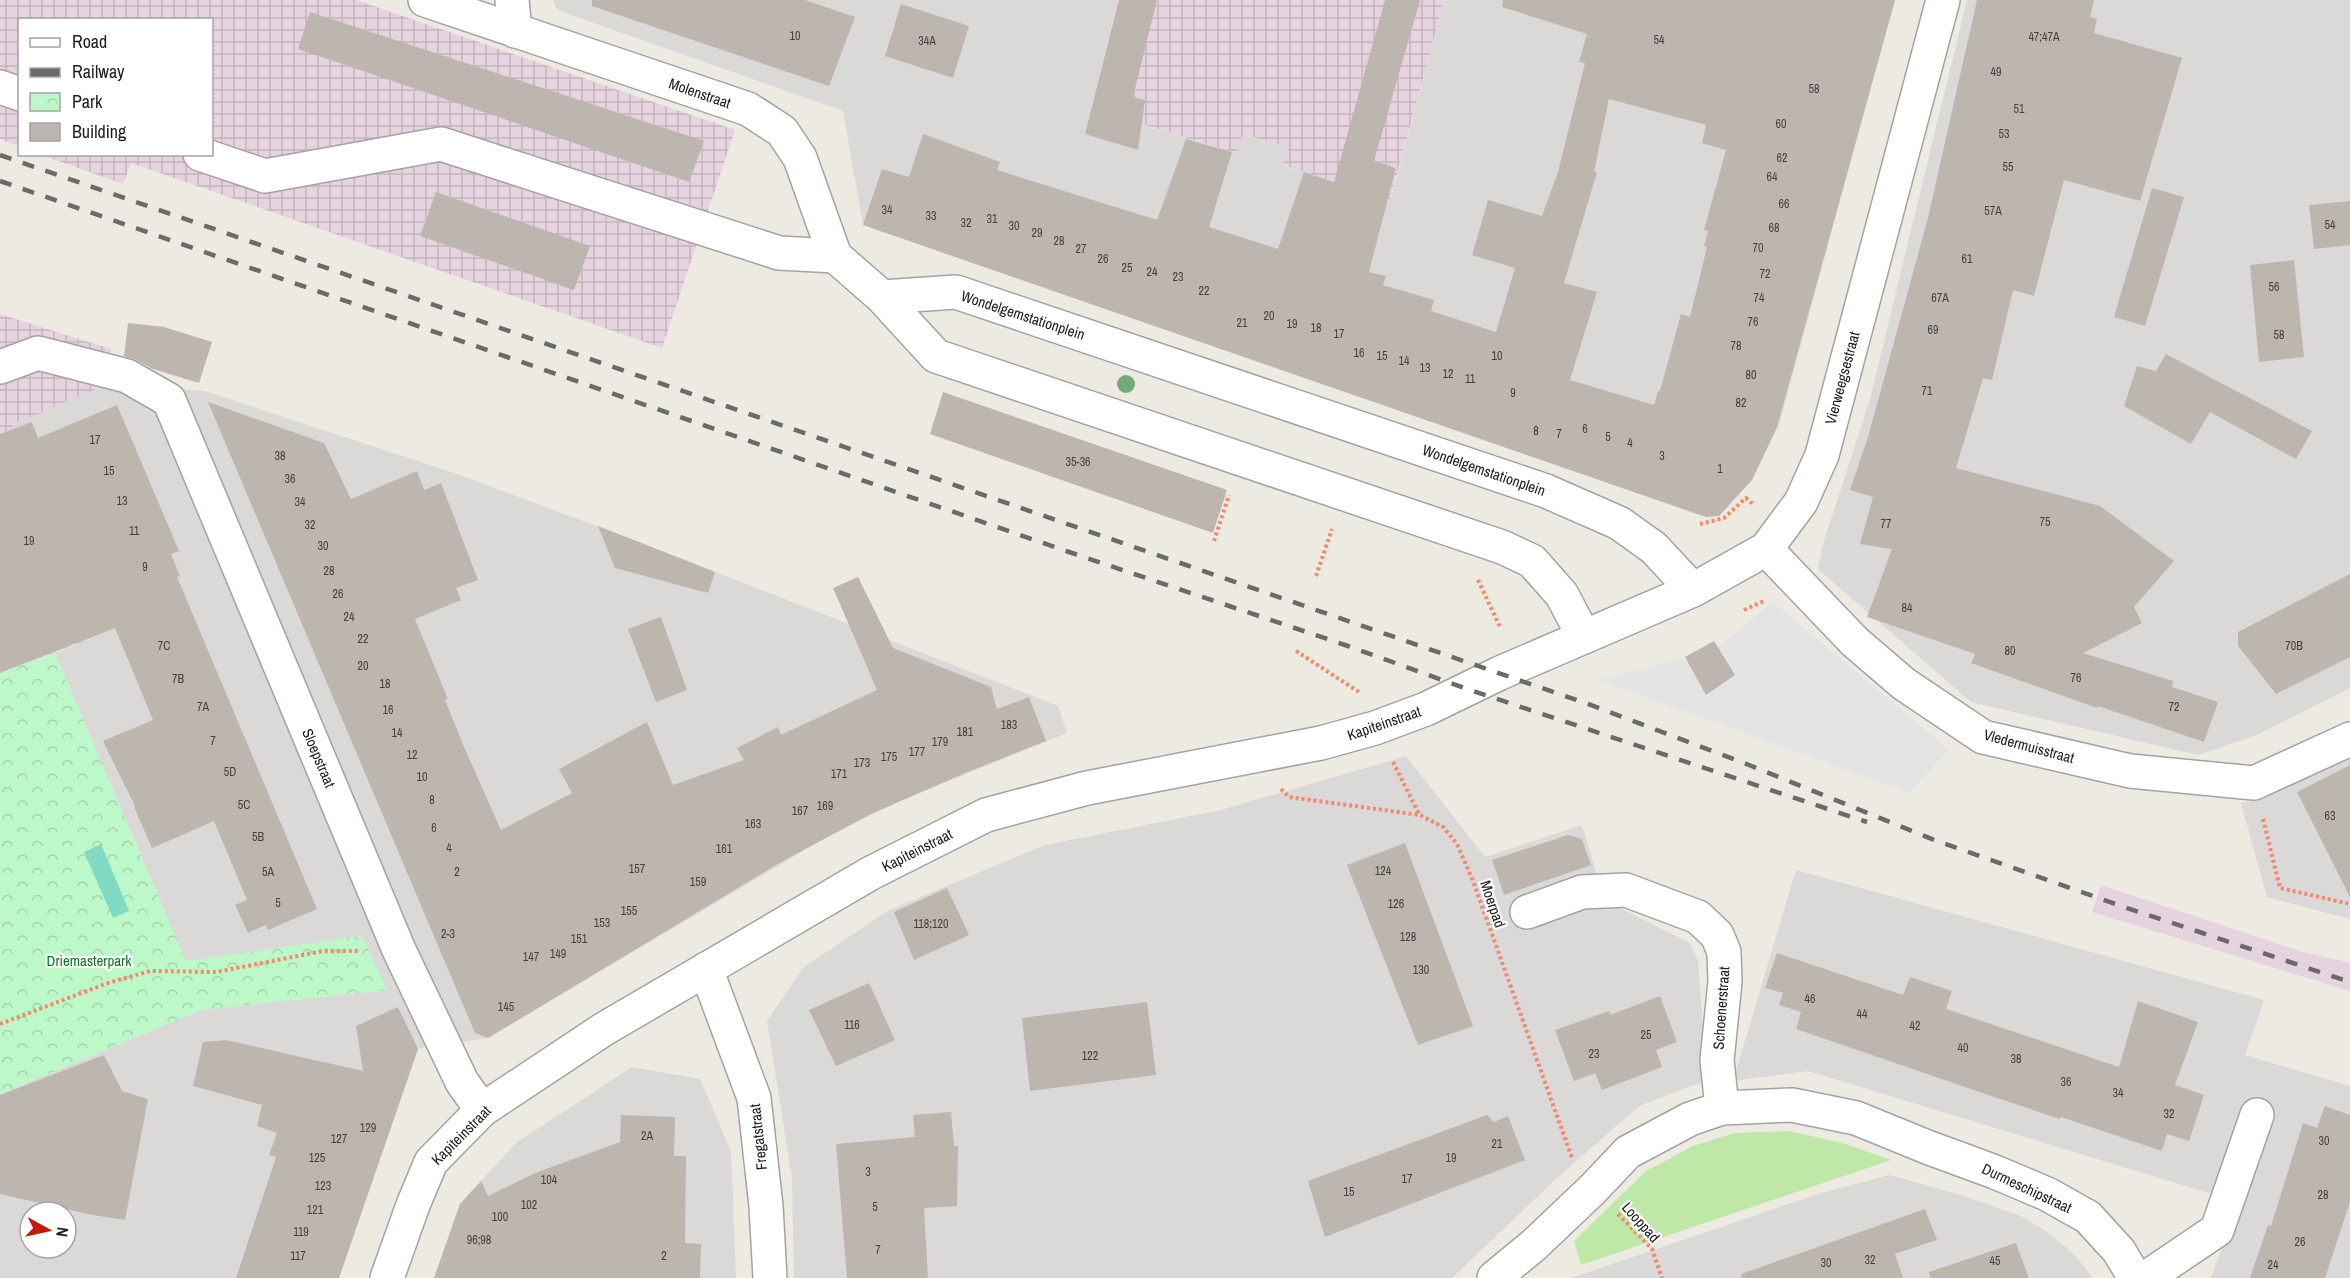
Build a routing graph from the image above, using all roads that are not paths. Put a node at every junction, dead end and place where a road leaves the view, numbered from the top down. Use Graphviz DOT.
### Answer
graph roads {
  1 [pos="425,0"];
  2 [pos="1943,0"];
  3 [pos="514,15"];
  4 [pos="0,87"];
  5 [pos="18,93"];
  6 [pos="206,156"];
  7 [pos="835,256"];
  8 [pos="882,297"];
  9 [pos="0,367"];
  10 [pos="1766,549"];
  11 [pos="1693,590"];
  12 [pos="1584,637"];
  13 [pos="2350,739"];
  14 [pos="1527,912"];
  15 [pos="706,969"];
  16 [pos="1722,1108"];
  17 [pos="482,1110"];
  18 [pos="2256,1115"];
  19 [pos="387,1278"];
  20 [pos="770,1278"];
  21 [pos="1494,1278"];
  22 [pos="2135,1278"];
  23 [pos="2146,1278"];
  1 -- 3 [label="street, Molenstraat"];
  2 -- 10 [label="street, Vierweegsestraat"];
  3 -- 7 [label="street, Molenstraat"];
  4 -- 5 [label="street"];
  6 -- 7 [label="street"];
  7 -- 8 [label="street, Molenstraat"];
  8 -- 11 [label="street, Wondelgemstationplein"];
  8 -- 12 [label="street"];
  9 -- 17 [label="street, Sloepstraat"];
  10 -- 11 [label="street, Vierweegsestraat"];
  10 -- 13 [label="street, Vledermuisstraat"];
  11 -- 12 [label="street, Vierweegsestraat"];
  12 -- 15 [label="street, Kapiteinstraat"];
  14 -- 16 [label="street, Schoenerstraat"];
  15 -- 17 [label="street, Kapiteinstraat"];
  15 -- 20 [label="street, Fregatstraat"];
  16 -- 21 [label="street"];
  16 -- 22 [label="street, Durmeschipstraat"];
  17 -- 19 [label="street, Kapiteinstraat"];
  18 -- 23 [label="street"];
}
